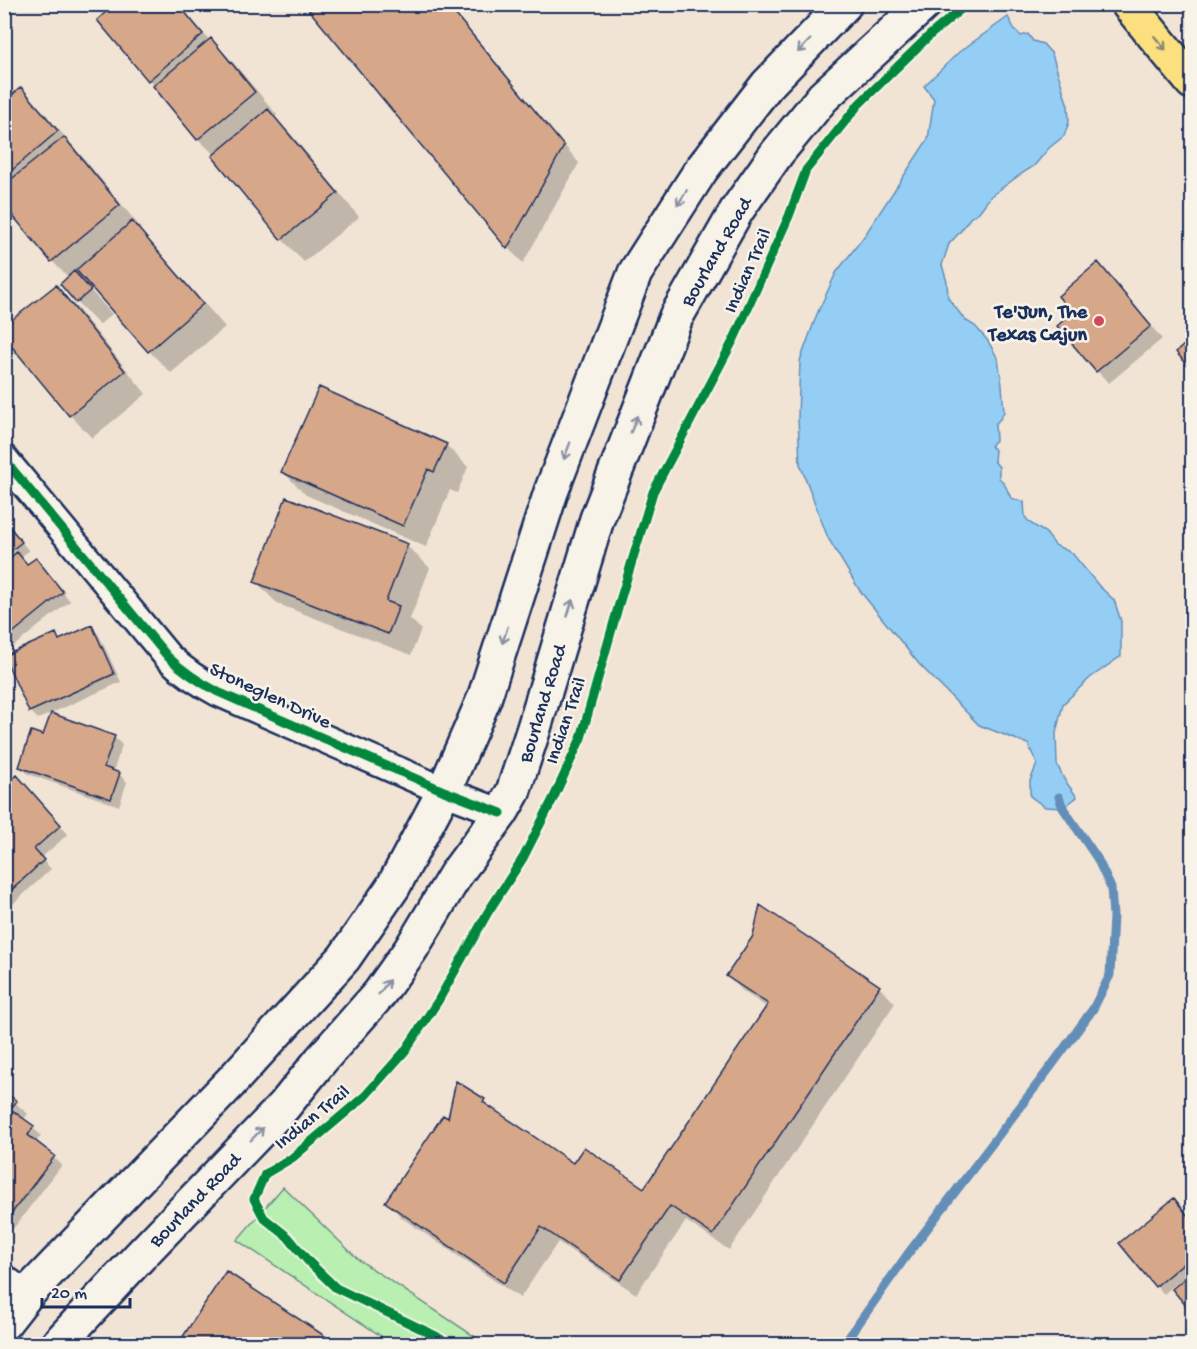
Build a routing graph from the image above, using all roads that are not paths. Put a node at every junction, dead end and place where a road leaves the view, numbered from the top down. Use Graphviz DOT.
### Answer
graph roads {
  1 [pos="845,4"];
  2 [pos="924,4"];
  3 [pos="1128,4"];
  4 [pos="1192,82"];
  5 [pos="4,459"];
  6 [pos="444,791"];
  7 [pos="501,813"];
  8 [pos="15,1287"];
  9 [pos="4,1323"];
  10 [pos="58,1344"];
  1 -- 6 [label="main road, one-way"];
  7 -- 2 [label="main road, Bourland Road, one-way"];
  3 -- 4 [label="main road, one-way"];
  5 -- 6 [label="street, Stoneglen Drive"];
  6 -- 7 [label="street, Stoneglen Drive"];
  6 -- 8 [label="main road"];
  10 -- 7 [label="main road, Bourland Road, one-way"];
  8 -- 9 [label="main road"];
}
